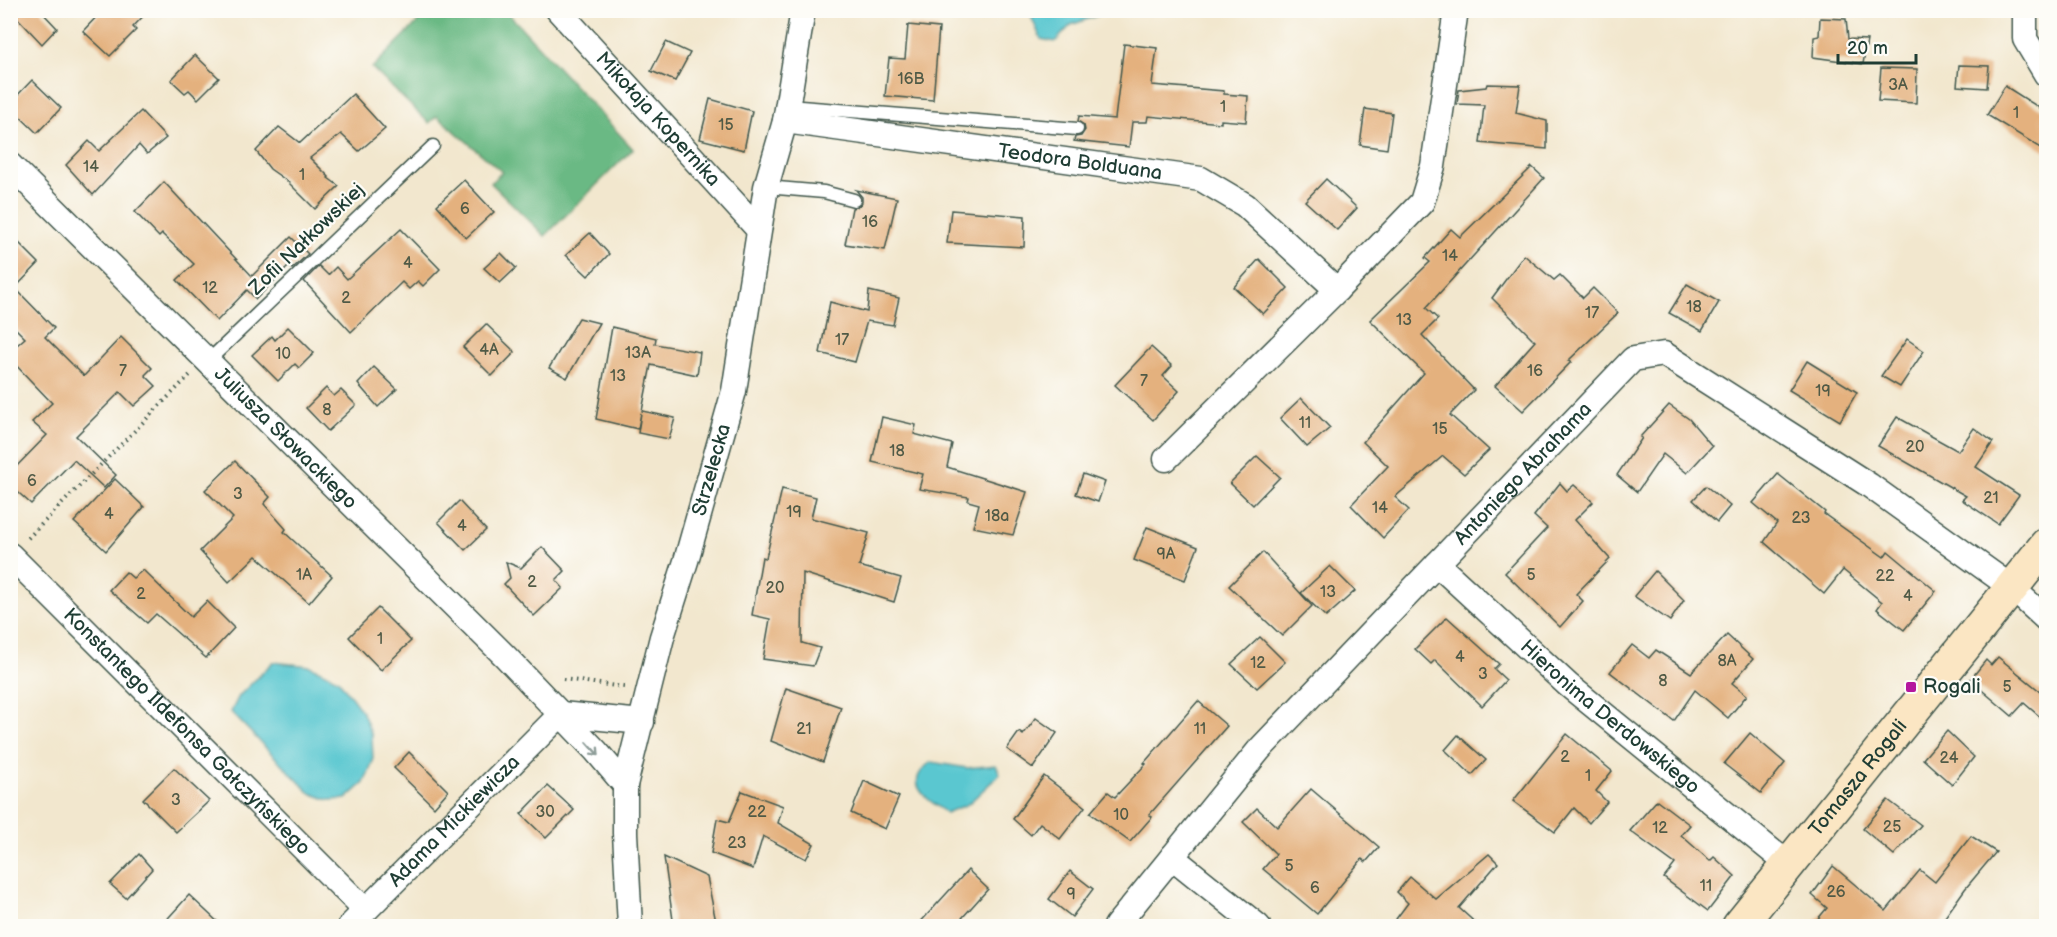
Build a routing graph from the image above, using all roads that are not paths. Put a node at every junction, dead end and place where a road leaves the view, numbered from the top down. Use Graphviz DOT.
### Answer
graph roads {
  1 [pos="558,10"];
  2 [pos="803,10"];
  3 [pos="1456,10"];
  4 [pos="2025,10"];
  5 [pos="2046,74"];
  6 [pos="786,113"];
  7 [pos="1077,129"];
  8 [pos="434,146"];
  9 [pos="10,165"];
  10 [pos="766,187"];
  11 [pos="854,200"];
  12 [pos="758,229"];
  13 [pos="1337,290"];
  14 [pos="201,366"];
  15 [pos="1166,459"];
  16 [pos="2046,545"];
  17 [pos="11,555"];
  18 [pos="1437,564"];
  19 [pos="2011,587"];
  20 [pos="2046,619"];
  21 [pos="561,714"];
  22 [pos="642,722"];
  23 [pos="625,785"];
  24 [pos="1172,857"];
  25 [pos="1789,865"];
  26 [pos="357,918"];
  27 [pos="630,927"];
  28 [pos="1116,927"];
  29 [pos="1258,927"];
  30 [pos="1739,927"];
  1 -- 12 [label="street, Mikołaja Kopernika"];
  2 -- 6 [label="street, Strzelecka"];
  3 -- 13 [label="street"];
  4 -- 5 [label="street"];
  6 -- 7 [label="lane"];
  6 -- 10 [label="street, Strzelecka"];
  6 -- 13 [label="street, Teodora Bolduana"];
  8 -- 14 [label="lane, Zofii Nałkowskiej"];
  9 -- 14 [label="street, Juliusza Słowackiego"];
  10 -- 11 [label="lane"];
  10 -- 12 [label="street, Strzelecka"];
  12 -- 22 [label="street, Strzelecka"];
  13 -- 15 [label="street"];
  14 -- 21 [label="street, Juliusza Słowackiego"];
  16 -- 19 [label="street, Tomasza Rogali"];
  17 -- 26 [label="street, Konstantego Ildefonsa Gałczyńskiego"];
  18 -- 19 [label="street, Antoniego Abrahama"];
  18 -- 24 [label="street, Antoniego Abrahama"];
  18 -- 25 [label="street, Hieronima Derdowskiego"];
  19 -- 20 [label="street, Antoniego Abrahama"];
  19 -- 25 [label="street, Tomasza Rogali"];
  21 -- 22 [label="street"];
  21 -- 23 [label="street, Juliusza Słowackiego, one-way"];
  21 -- 26 [label="street, Adama Mickiewicza"];
  22 -- 23 [label="street, Strzelecka"];
  23 -- 27 [label="street, Strzelecka"];
  24 -- 28 [label="street, Antoniego Abrahama"];
  24 -- 29 [label="street"];
  25 -- 30 [label="street, Tomasza Rogali"];
}
